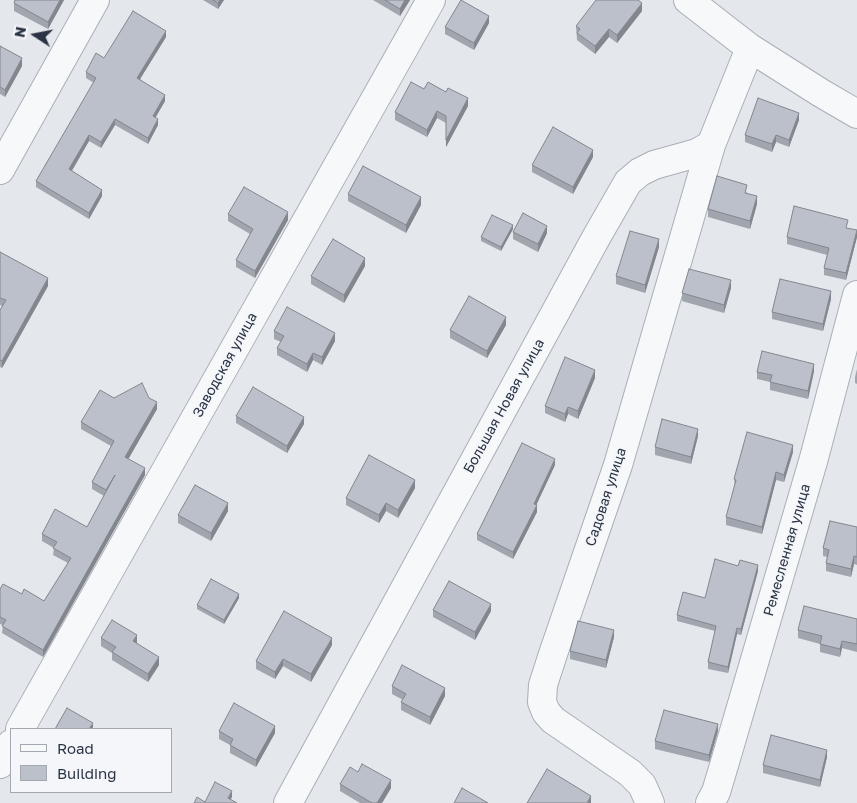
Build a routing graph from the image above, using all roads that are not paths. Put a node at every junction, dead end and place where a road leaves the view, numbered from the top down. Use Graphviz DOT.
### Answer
graph roads {
  1 [pos="96,0"];
  2 [pos="431,0"];
  3 [pos="688,0"];
  4 [pos="713,8"];
  5 [pos="750,48"];
  6 [pos="857,114"];
  7 [pos="711,144"];
  8 [pos="0,170"];
  9 [pos="857,295"];
  10 [pos="21,728"];
  11 [pos="10,746"];
  12 [pos="0,764"];
  13 [pos="288,803"];
  14 [pos="650,803"];
  15 [pos="710,803"];
  1 -- 8 [label="street"];
  2 -- 10 [label="street, Заводская улица"];
  3 -- 4 [label="street"];
  4 -- 5 [label="street"];
  5 -- 6 [label="street"];
  5 -- 7 [label="street"];
  7 -- 13 [label="street, Большая Новая улица"];
  7 -- 14 [label="street, Садовая улица"];
  9 -- 15 [label="street, Ремесленная улица"];
  11 -- 12 [label="street"];
}
